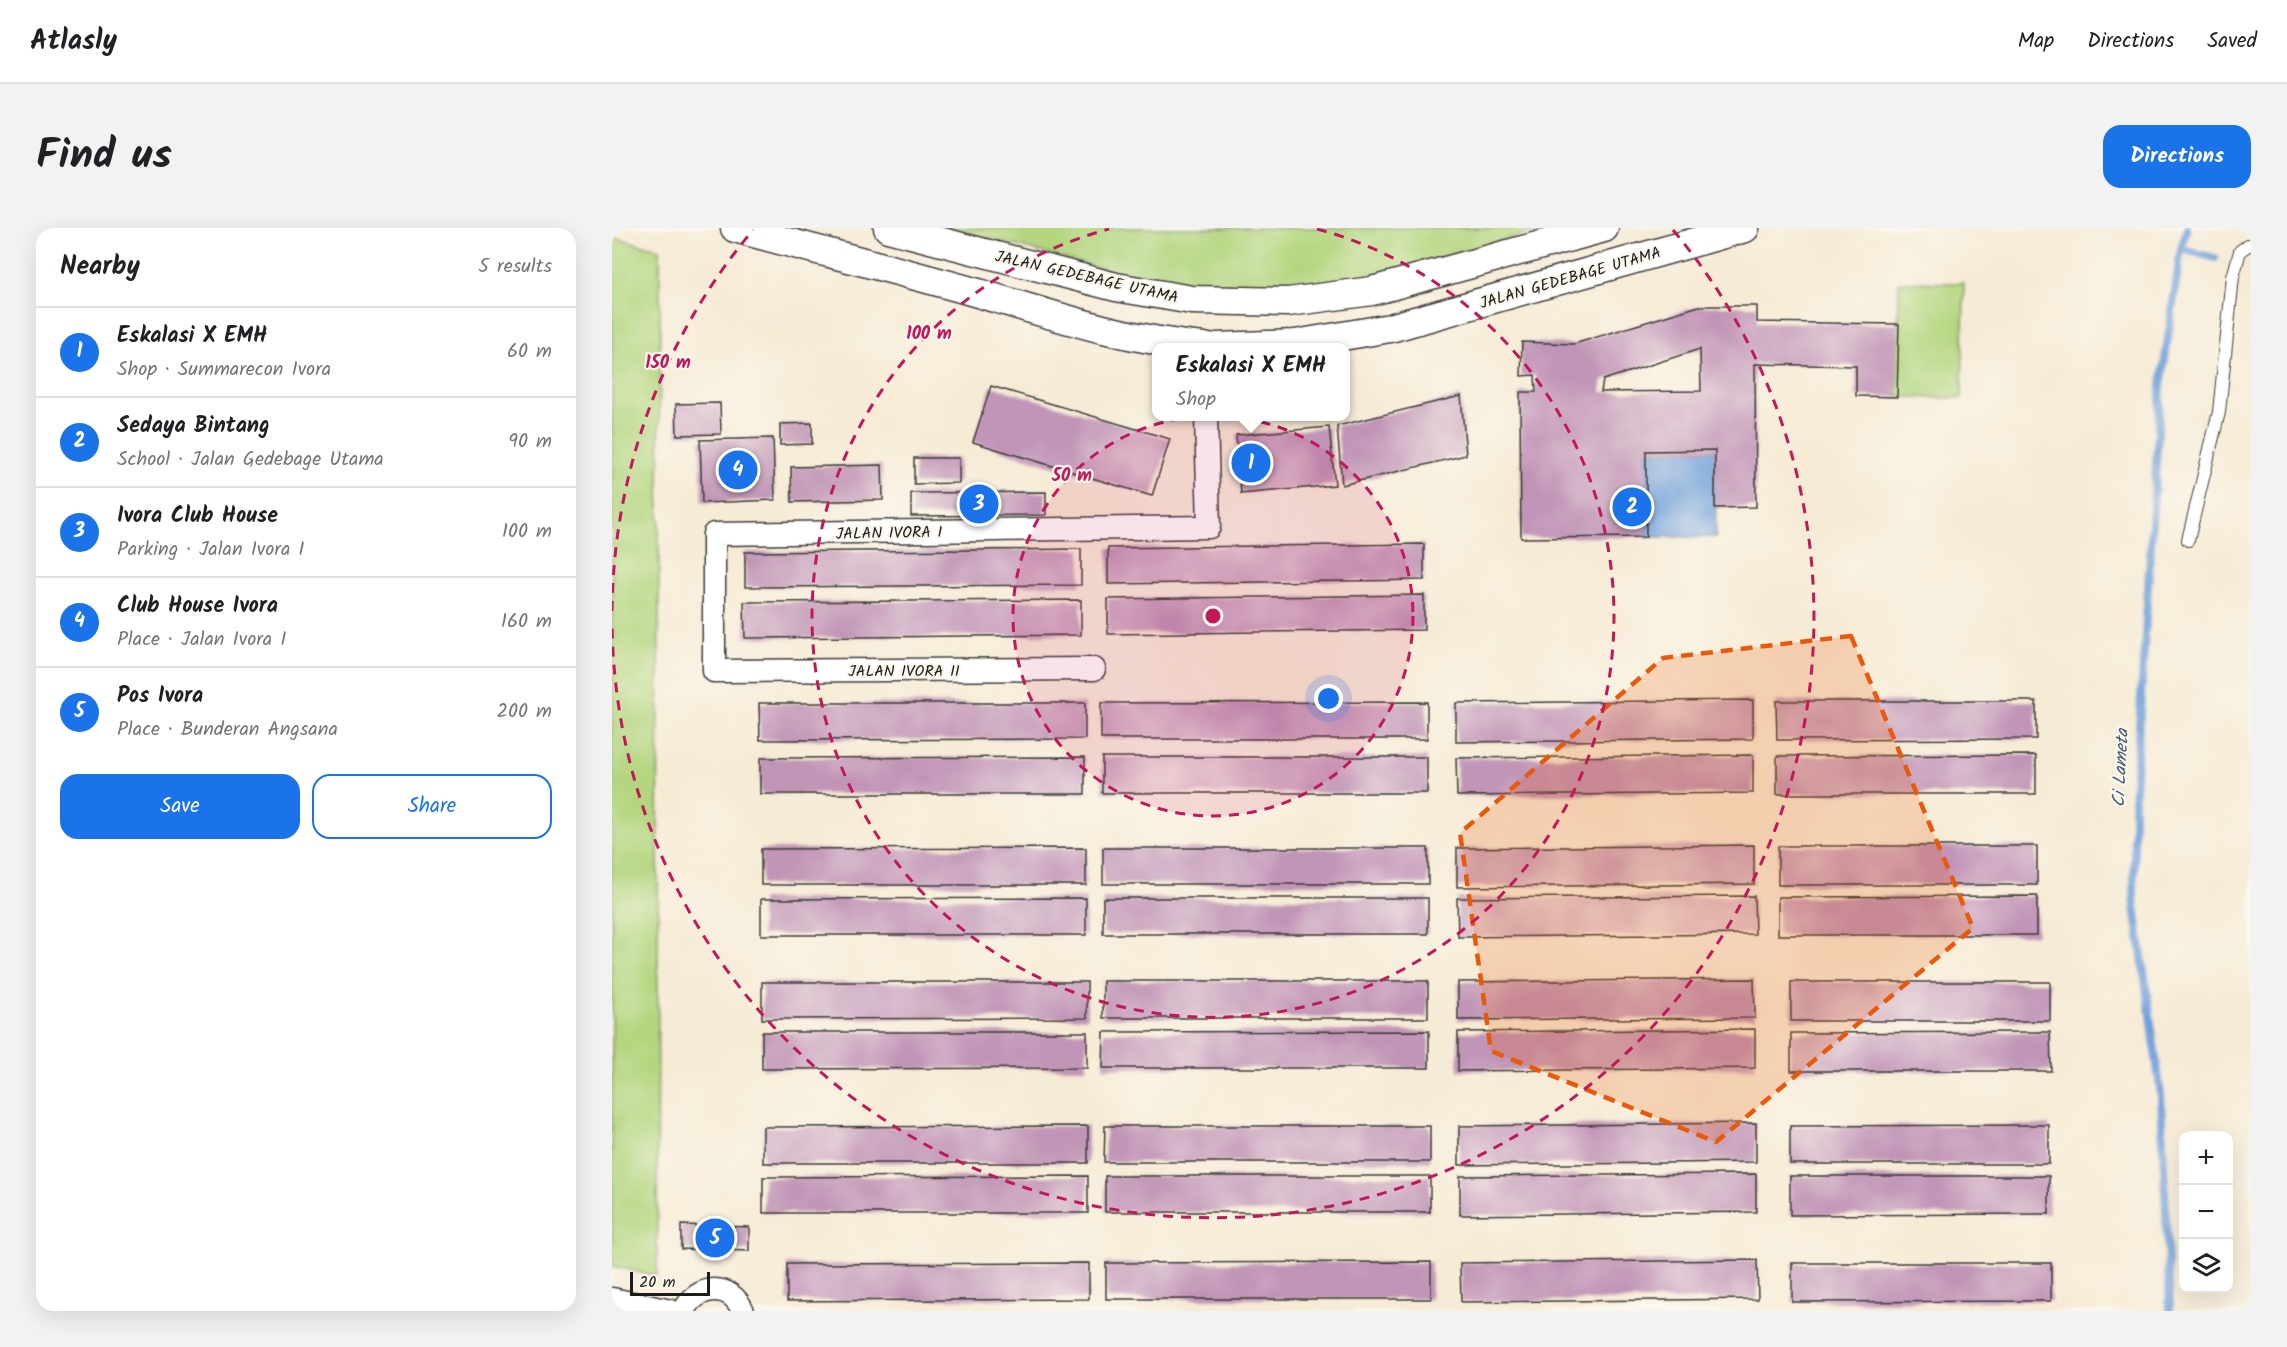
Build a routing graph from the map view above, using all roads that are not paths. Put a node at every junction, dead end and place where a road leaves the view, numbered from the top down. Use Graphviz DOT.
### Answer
graph roads {
  1 [pos="735,228"];
  2 [pos="888,228"];
  3 [pos="1604,228"];
  4 [pos="1745,228"];
  5 [pos="945,243"];
  6 [pos="2251,245"];
  7 [pos="936,281"];
  8 [pos="1174,343"];
  9 [pos="1301,343"];
  10 [pos="1206,421"];
  11 [pos="2187,540"];
  12 [pos="1094,669"];
  13 [pos="714,671"];
  14 [pos="612,1299"];
  15 [pos="671,1311"];
  16 [pos="684,1311"];
  17 [pos="743,1311"];
  1 -- 7 [label="street"];
  2 -- 5 [label="street, JALAN GEDEBAGE UTAMA"];
  3 -- 5 [label="street, JALAN GEDEBAGE UTAMA"];
  4 -- 9 [label="street, JALAN GEDEBAGE UTAMA"];
  5 -- 7 [label="street"];
  6 -- 11 [label="lane"];
  7 -- 8 [label="street"];
  10 -- 13 [label="street, JALAN IVORA I"];
  12 -- 13 [label="street, JALAN IVORA II"];
  14 -- 15 [label="street"];
  16 -- 17 [label="street"];
}
